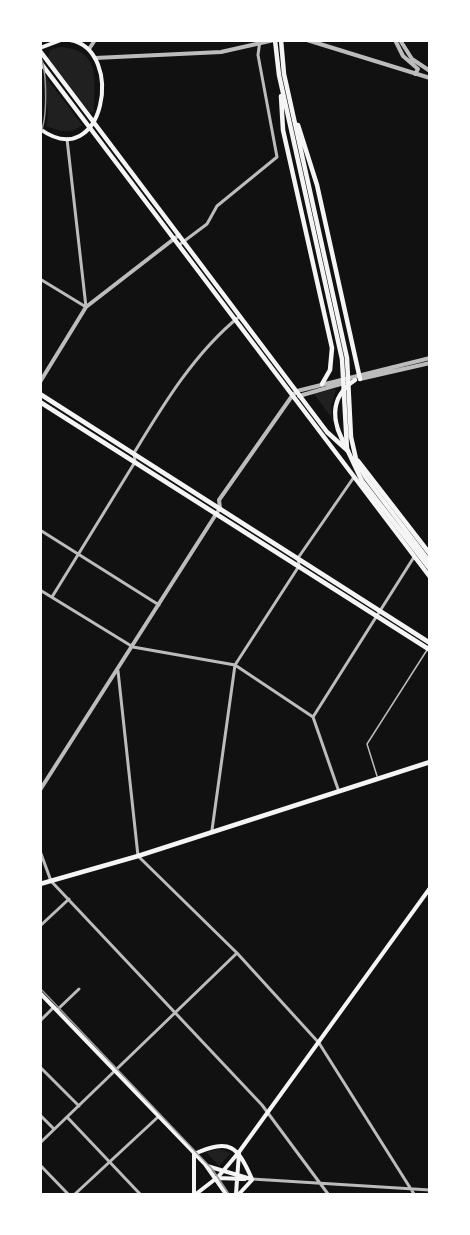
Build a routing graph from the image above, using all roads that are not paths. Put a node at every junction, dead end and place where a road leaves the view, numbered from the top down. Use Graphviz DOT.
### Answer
graph roads {
  1 [pos="61,40"];
  2 [pos="70,40"];
  3 [pos="94,40"];
  4 [pos="274,40"];
  5 [pos="281,40"];
  6 [pos="307,40"];
  7 [pos="395,40"];
  8 [pos="400,40"];
  9 [pos="259,42"];
  10 [pos="40,49"];
  11 [pos="88,49"];
  12 [pos="96,58"];
  13 [pos="40,62"];
  14 [pos="418,69"];
  15 [pos="429,71"];
  16 [pos="429,78"];
  17 [pos="282,87"];
  18 [pos="292,108"];
  19 [pos="94,123"];
  20 [pos="90,128"];
  21 [pos="40,129"];
  22 [pos="68,139"];
  23 [pos="179,235"];
  24 [pos="174,239"];
  25 [pos="184,241"];
  26 [pos="179,245"];
  27 [pos="40,279"];
  28 [pos="86,307"];
  29 [pos="240,316"];
  30 [pos="235,320"];
  31 [pos="429,358"];
  32 [pos="429,363"];
  33 [pos="358,378"];
  34 [pos="40,382"];
  35 [pos="322,384"];
  36 [pos="298,393"];
  37 [pos="40,394"];
  38 [pos="292,396"];
  39 [pos="40,402"];
  40 [pos="134,453"];
  41 [pos="352,455"];
  42 [pos="135,462"];
  43 [pos="354,477"];
  44 [pos="219,510"];
  45 [pos="40,530"];
  46 [pos="408,537"];
  47 [pos="429,554"];
  48 [pos="79,555"];
  49 [pos="414,556"];
  50 [pos="298,558"];
  51 [pos="429,562"];
  52 [pos="298,566"];
  53 [pos="429,569"];
  54 [pos="429,577"];
  55 [pos="40,590"];
  56 [pos="52,597"];
  57 [pos="159,605"];
  58 [pos="379,614"];
  59 [pos="133,647"];
  60 [pos="429,647"];
  61 [pos="235,665"];
  62 [pos="118,671"];
  63 [pos="313,717"];
  64 [pos="429,762"];
  65 [pos="377,777"];
  66 [pos="338,789"];
  67 [pos="40,790"];
  68 [pos="212,830"];
  69 [pos="40,851"];
  70 [pos="138,856"];
  71 [pos="51,881"];
  72 [pos="40,884"];
  73 [pos="429,888"];
  74 [pos="69,900"];
  75 [pos="40,926"];
  76 [pos="237,953"];
  77 [pos="80,989"];
  78 [pos="40,993"];
  79 [pos="56,1009"];
  80 [pos="176,1012"];
  81 [pos="40,1021"];
  82 [pos="319,1043"];
  83 [pos="40,1067"];
  84 [pos="114,1071"];
  85 [pos="79,1106"];
  86 [pos="268,1113"];
  87 [pos="40,1115"];
  88 [pos="67,1117"];
  89 [pos="158,1117"];
  90 [pos="54,1129"];
  91 [pos="40,1143"];
  92 [pos="239,1152"];
  93 [pos="194,1154"];
  94 [pos="110,1162"];
  95 [pos="205,1164"];
  96 [pos="40,1165"];
  97 [pos="223,1172"];
  98 [pos="235,1177"];
  99 [pos="216,1178"];
  100 [pos="252,1179"];
  101 [pos="322,1183"];
  102 [pos="411,1189"];
  103 [pos="429,1190"];
  104 [pos="68,1194"];
  105 [pos="75,1194"];
  106 [pos="140,1194"];
  107 [pos="195,1194"];
  108 [pos="226,1194"];
  109 [pos="237,1194"];
  110 [pos="328,1194"];
  111 [pos="414,1194"];
  1 -- 10 [label="main road"];
  2 -- 11 [label="main road"];
  3 -- 11 [label="street"];
  4 -- 9 [label="street"];
  4 -- 17 [label="main road"];
  5 -- 18 [label="main road"];
  6 -- 14 [label="street"];
  7 -- 14 [label="street"];
  8 -- 14 [label="street"];
  9 -- 12 [label="street"];
  9 -- 25 [label="street"];
  10 -- 19 [label="main road"];
  11 -- 12 [label="main road"];
  12 -- 19 [label="main road"];
  13 -- 20 [label="main road"];
  14 -- 15 [label="street"];
  14 -- 16 [label="street"];
  17 -- 35 [label="main road"];
  17 -- 46 [label="main road"];
  18 -- 33 [label="main road"];
  18 -- 46 [label="main road"];
  19 -- 20 [label="main road"];
  19 -- 23 [label="main road"];
  20 -- 22 [label="main road"];
  20 -- 24 [label="main road"];
  21 -- 22 [label="main road"];
  22 -- 28 [label="street"];
  23 -- 24 [label="street"];
  23 -- 25 [label="main road"];
  24 -- 26 [label="main road"];
  24 -- 28 [label="street"];
  25 -- 26 [label="street"];
  25 -- 29 [label="main road"];
  26 -- 30 [label="main road"];
  27 -- 28 [label="street"];
  28 -- 34 [label="street"];
  29 -- 30 [label="street"];
  29 -- 36 [label="main road"];
  30 -- 38 [label="main road"];
  30 -- 40 [label="street"];
  31 -- 33 [label="street"];
  32 -- 33 [label="street"];
  33 -- 35 [label="street"];
  33 -- 36 [label="street"];
  33 -- 41 [label="main road"];
  35 -- 36 [label="street"];
  36 -- 38 [label="street"];
  36 -- 41 [label="main road"];
  37 -- 40 [label="main road"];
  38 -- 43 [label="main road"];
  38 -- 44 [label="street"];
  39 -- 42 [label="main road"];
  40 -- 42 [label="street"];
  40 -- 44 [label="main road"];
  41 -- 47 [label="main road"];
  42 -- 44 [label="main road"];
  42 -- 48 [label="street"];
  43 -- 49 [label="main road"];
  43 -- 50 [label="street"];
  44 -- 50 [label="main road"];
  44 -- 52 [label="main road"];
  44 -- 57 [label="street"];
  45 -- 48 [label="street"];
  46 -- 51 [label="main road"];
  46 -- 53 [label="main road"];
  48 -- 56 [label="street"];
  48 -- 57 [label="street"];
  49 -- 54 [label="main road"];
  49 -- 58 [label="street"];
  50 -- 52 [label="street"];
  50 -- 58 [label="main road"];
  52 -- 58 [label="main road"];
  52 -- 61 [label="street"];
  55 -- 56 [label="street"];
  56 -- 59 [label="street"];
  57 -- 59 [label="street"];
  58 -- 60 [label="main road"];
  58 -- 63 [label="street"];
  59 -- 61 [label="street"];
  59 -- 62 [label="street"];
  60 -- 65 [label="lane"];
  61 -- 63 [label="street"];
  61 -- 68 [label="street"];
  62 -- 67 [label="street"];
  62 -- 70 [label="street"];
  63 -- 66 [label="street"];
  64 -- 65 [label="main road"];
  65 -- 66 [label="main road"];
  66 -- 68 [label="main road"];
  68 -- 70 [label="main road"];
  69 -- 71 [label="street"];
  70 -- 71 [label="main road"];
  70 -- 76 [label="street"];
  71 -- 72 [label="main road"];
  71 -- 74 [label="street"];
  73 -- 82 [label="main road"];
  74 -- 75 [label="street"];
  74 -- 80 [label="street"];
  76 -- 80 [label="street"];
  76 -- 82 [label="street"];
  77 -- 79 [label="street"];
  78 -- 79 [label="main road"];
  79 -- 81 [label="street"];
  79 -- 84 [label="main road"];
  80 -- 84 [label="street"];
  80 -- 86 [label="street"];
  82 -- 86 [label="main road"];
  82 -- 102 [label="street"];
  83 -- 85 [label="street"];
  84 -- 85 [label="street"];
  84 -- 89 [label="main road"];
  85 -- 88 [label="street"];
  86 -- 92 [label="main road"];
  86 -- 101 [label="street"];
  87 -- 90 [label="street"];
  88 -- 90 [label="street"];
  88 -- 94 [label="street"];
  89 -- 93 [label="main road"];
  89 -- 94 [label="street"];
  90 -- 91 [label="street"];
  92 -- 93 [label="main road"];
  92 -- 97 [label="main road"];
  92 -- 98 [label="main road"];
  92 -- 100 [label="main road"];
  93 -- 95 [label="main road"];
  93 -- 107 [label="main road"];
  94 -- 105 [label="street"];
  94 -- 106 [label="street"];
  95 -- 97 [label="main road"];
  95 -- 99 [label="main road"];
  96 -- 104 [label="street"];
  97 -- 98 [label="main road"];
  97 -- 99 [label="main road"];
  98 -- 99 [label="main road"];
  98 -- 100 [label="main road"];
  98 -- 109 [label="main road"];
  99 -- 107 [label="main road"];
  99 -- 108 [label="main road"];
  100 -- 101 [label="street"];
  100 -- 109 [label="main road"];
  101 -- 102 [label="street"];
  101 -- 110 [label="street"];
  102 -- 103 [label="street"];
  102 -- 111 [label="street"];
}
